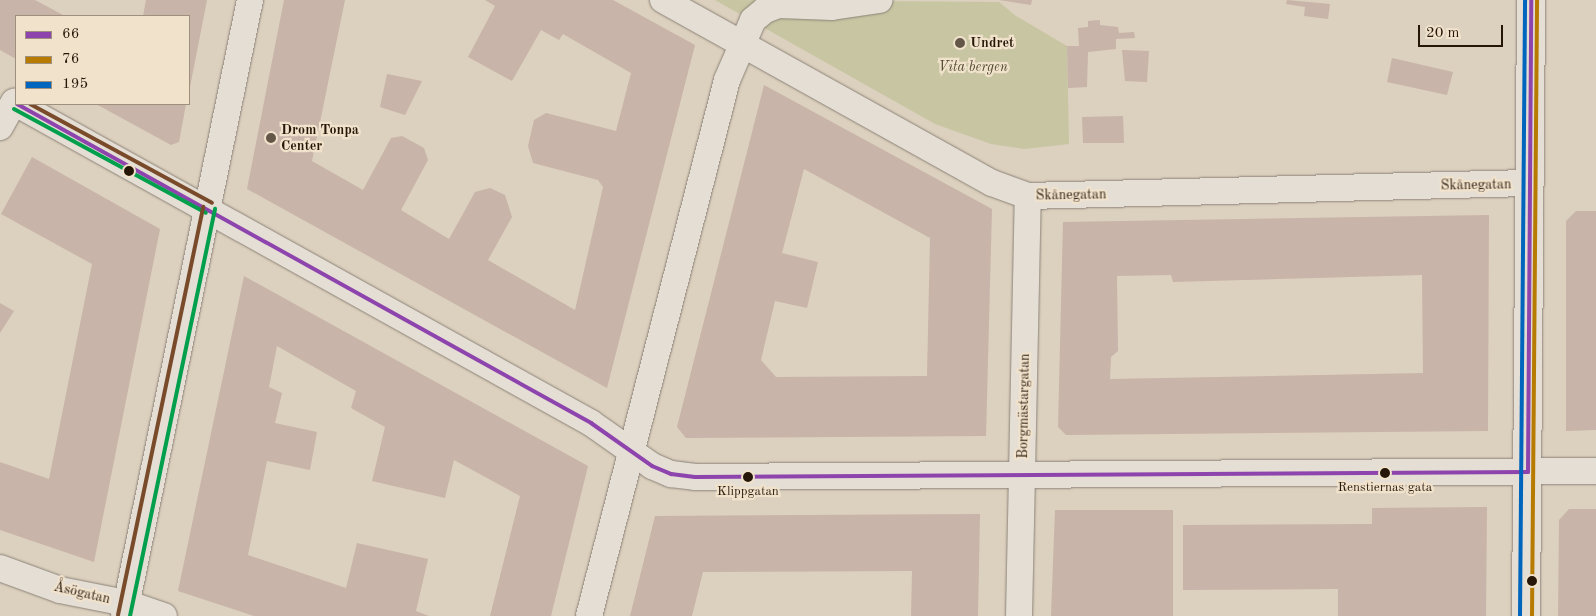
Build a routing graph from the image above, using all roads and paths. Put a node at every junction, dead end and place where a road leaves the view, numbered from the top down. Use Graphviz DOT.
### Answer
graph roads {
  1 [pos="250,0"];
  2 [pos="663,0"];
  3 [pos="879,0"];
  4 [pos="1531,0"];
  5 [pos="742,45"];
  6 [pos="12,101"];
  7 [pos="19,105"];
  8 [pos="0,127"];
  9 [pos="1528,183"];
  10 [pos="1028,196"];
  11 [pos="208,208"];
  12 [pos="634,453"];
  13 [pos="1596,471"];
  14 [pos="1528,472"];
  15 [pos="1023,474"];
  16 [pos="0,568"];
  17 [pos="125,610"];
  18 [pos="164,616"];
  19 [pos="590,616"];
  20 [pos="1019,616"];
  21 [pos="1526,616"];
  1 -- 11 [label="street"];
  2 -- 5 [label="street, Skånegatan"];
  3 -- 5 [label="street"];
  4 -- 9 [label="street"];
  5 -- 10 [label="street, Skånegatan"];
  5 -- 12 [label="street"];
  6 -- 8 [label="street"];
  7 -- 11 [label="street"];
  9 -- 10 [label="street, Skånegatan"];
  9 -- 14 [label="street"];
  10 -- 15 [label="street, Borgmästargatan"];
  11 -- 12 [label="street"];
  11 -- 17 [label="street"];
  12 -- 15 [label="street"];
  12 -- 19 [label="street"];
  13 -- 14 [label="street"];
  14 -- 15 [label="street"];
  14 -- 21 [label="street"];
  15 -- 20 [label="street, Borgmästargatan"];
  16 -- 17 [label="street, Åsögatan"];
  17 -- 18 [label="street, Åsögatan"];
}
